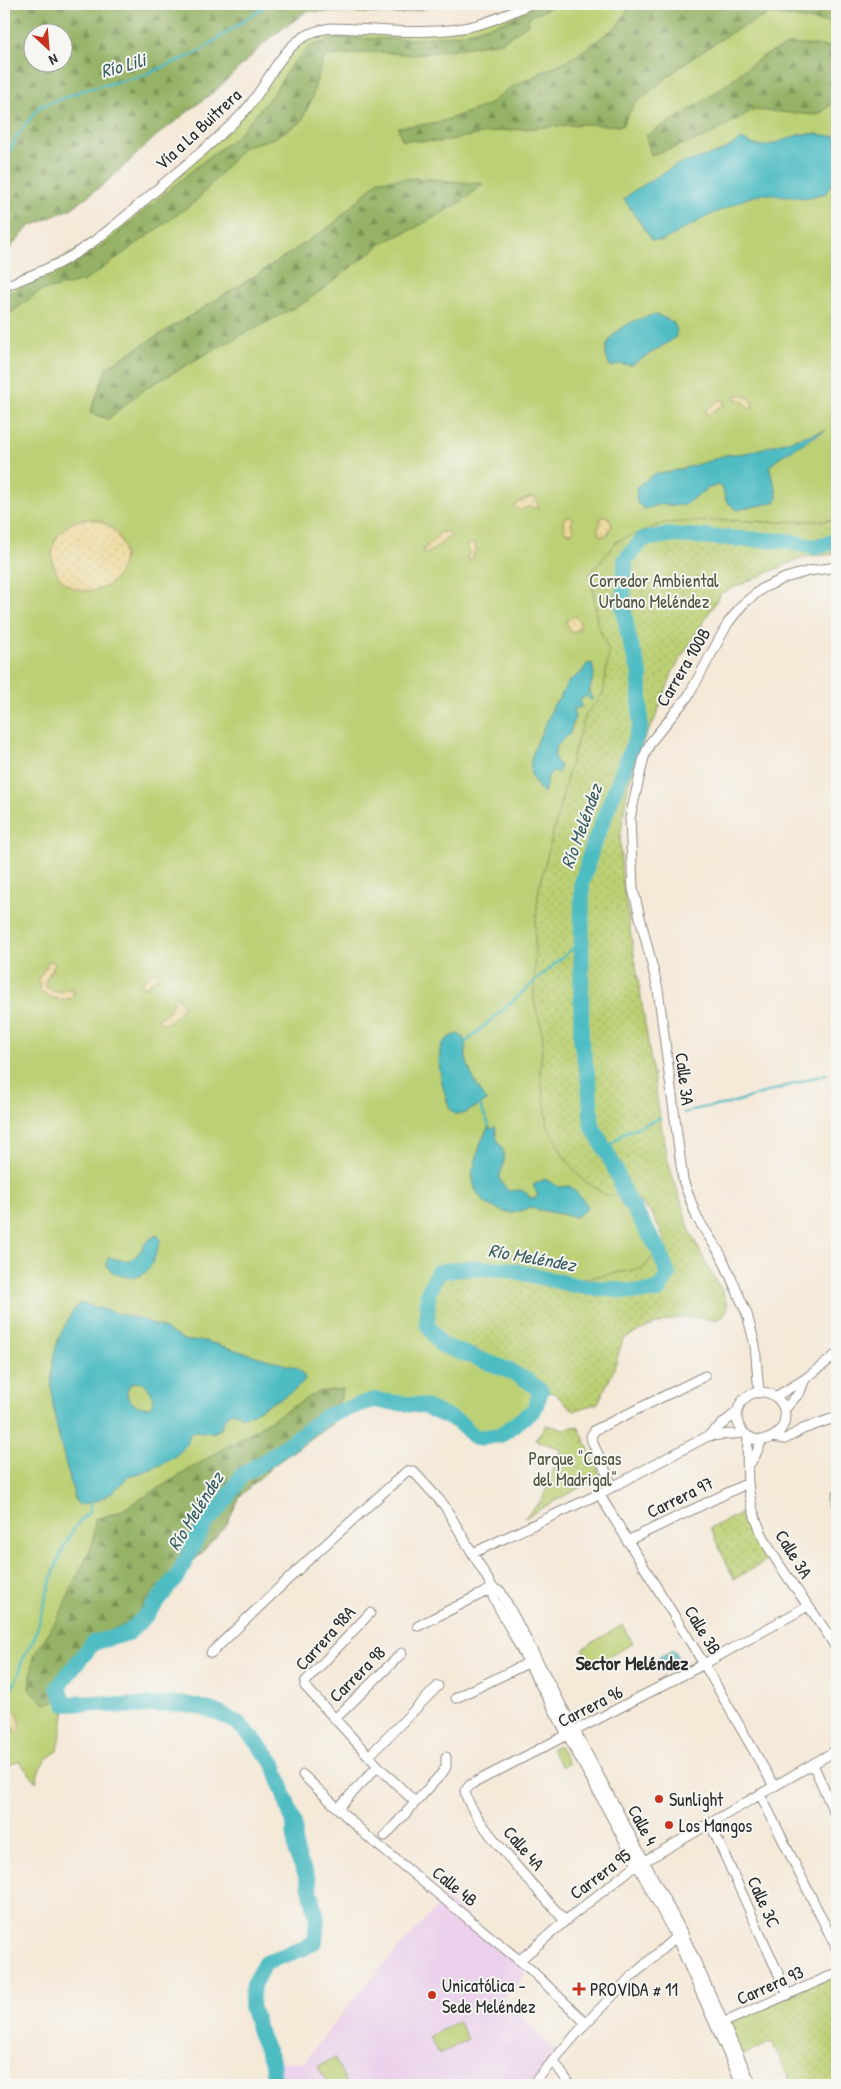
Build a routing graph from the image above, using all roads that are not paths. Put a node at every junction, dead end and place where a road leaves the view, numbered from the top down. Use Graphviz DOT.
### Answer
graph roads {
  1 [pos="530,4"];
  2 [pos="4,287"];
  3 [pos="837,567"];
  4 [pos="644,757"];
  5 [pos="837,1354"];
  6 [pos="705,1376"];
  7 [pos="805,1379"];
  8 [pos="758,1393"];
  9 [pos="775,1397"];
  10 [pos="784,1410"];
  11 [pos="738,1411"];
  12 [pos="837,1417"];
  13 [pos="784,1422"];
  14 [pos="803,1429"];
  15 [pos="746,1435"];
  16 [pos="708,1436"];
  17 [pos="772,1437"];
  18 [pos="762,1440"];
  19 [pos="749,1465"];
  20 [pos="748,1483"];
  21 [pos="613,1486"];
  22 [pos="599,1494"];
  23 [pos="627,1541"];
  24 [pos="473,1553"];
  25 [pos="493,1588"];
  26 [pos="808,1606"];
  27 [pos="370,1613"];
  28 [pos="418,1626"];
  29 [pos="837,1650"];
  30 [pos="402,1652"];
  31 [pos="211,1653"];
  32 [pos="532,1661"];
  33 [pos="704,1664"];
  34 [pos="438,1686"];
  35 [pos="456,1698"];
  36 [pos="336,1719"];
  37 [pos="571,1734"];
  38 [pos="837,1750"];
  39 [pos="370,1756"];
  40 [pos="446,1757"];
  41 [pos="813,1764"];
  42 [pos="378,1766"];
  43 [pos="303,1774"];
  44 [pos="774,1786"];
  45 [pos="465,1792"];
  46 [pos="760,1794"];
  47 [pos="415,1802"];
  48 [pos="339,1808"];
  49 [pos="837,1818"];
  50 [pos="710,1823"];
  51 [pos="385,1836"];
  52 [pos="640,1863"];
  53 [pos="565,1921"];
  54 [pos="679,1934"];
  55 [pos="837,1949"];
  56 [pos="520,1960"];
  57 [pos="837,1974"];
  58 [pos="788,1995"];
  59 [pos="586,2023"];
  60 [pos="720,2025"];
  61 [pos="553,2060"];
  62 [pos="532,2085"];
  63 [pos="570,2085"];
  64 [pos="742,2085"];
  65 [pos="752,2085"];
  1 -- 2 [label="street, Vía a La Buitrera"];
  3 -- 4 [label="street, Carrera 100B"];
  4 -- 8 [label="street, Calle 3A"];
  5 -- 7 [label="street"];
  6 -- 21 [label="street"];
  7 -- 9 [label="street"];
  7 -- 10 [label="street"];
  8 -- 9 [label="street"];
  8 -- 11 [label="street"];
  9 -- 10 [label="street"];
  10 -- 13 [label="street"];
  11 -- 15 [label="street"];
  11 -- 16 [label="street"];
  12 -- 14 [label="street"];
  13 -- 14 [label="street"];
  13 -- 17 [label="street"];
  14 -- 17 [label="street"];
  15 -- 16 [label="street"];
  15 -- 18 [label="street"];
  15 -- 19 [label="street, Calle 3A"];
  16 -- 21 [label="street"];
  17 -- 18 [label="street"];
  18 -- 19 [label="street, Calle 3A"];
  19 -- 20 [label="street, Calle 3A"];
  20 -- 23 [label="street, Carrera 97"];
  20 -- 26 [label="street, Calle 3A"];
  21 -- 22 [label="street"];
  22 -- 23 [label="street, Calle 3B"];
  22 -- 24 [label="street"];
  23 -- 33 [label="street, Calle 3B"];
  24 -- 25 [label="street, Calle 4"];
  24 -- 31 [label="street, Calle 4"];
  25 -- 28 [label="street"];
  25 -- 32 [label="street, Calle 4"];
  26 -- 29 [label="street, Calle 3A"];
  26 -- 33 [label="street, Carrera 96"];
  27 -- 36 [label="street, Carrera 98A"];
  30 -- 36 [label="street, Carrera 98"];
  32 -- 35 [label="street"];
  32 -- 37 [label="street, Calle 4"];
  33 -- 37 [label="street, Carrera 96"];
  33 -- 44 [label="street, Calle 3B"];
  34 -- 39 [label="street"];
  36 -- 39 [label="street"];
  37 -- 45 [label="street, Carrera 96"];
  37 -- 52 [label="street, Calle 4"];
  38 -- 41 [label="street, Carrera 95"];
  39 -- 42 [label="street"];
  40 -- 47 [label="street"];
  41 -- 44 [label="street, Carrera 95"];
  41 -- 49 [label="street"];
  42 -- 47 [label="street"];
  42 -- 48 [label="street"];
  43 -- 48 [label="street, Calle 4B"];
  44 -- 46 [label="street, Carrera 95"];
  45 -- 53 [label="street, Calle 4A"];
  46 -- 50 [label="street, Carrera 95"];
  46 -- 55 [label="street"];
  47 -- 51 [label="street"];
  48 -- 56 [label="street, Calle 4B"];
  50 -- 52 [label="street, Carrera 95"];
  50 -- 58 [label="street, Calle 3C"];
  52 -- 53 [label="street, Carrera 95"];
  52 -- 54 [label="street, Calle 4"];
  53 -- 56 [label="street, Carrera 95"];
  54 -- 59 [label="street"];
  54 -- 60 [label="street, Calle 4"];
  56 -- 59 [label="street, Calle 4B"];
  57 -- 58 [label="street, Carrera 93"];
  58 -- 60 [label="street, Carrera 93"];
  59 -- 61 [label="street"];
  60 -- 64 [label="street, Calle 4"];
  60 -- 65 [label="street, Calle 4"];
  61 -- 62 [label="street"];
  61 -- 63 [label="street"];
}
